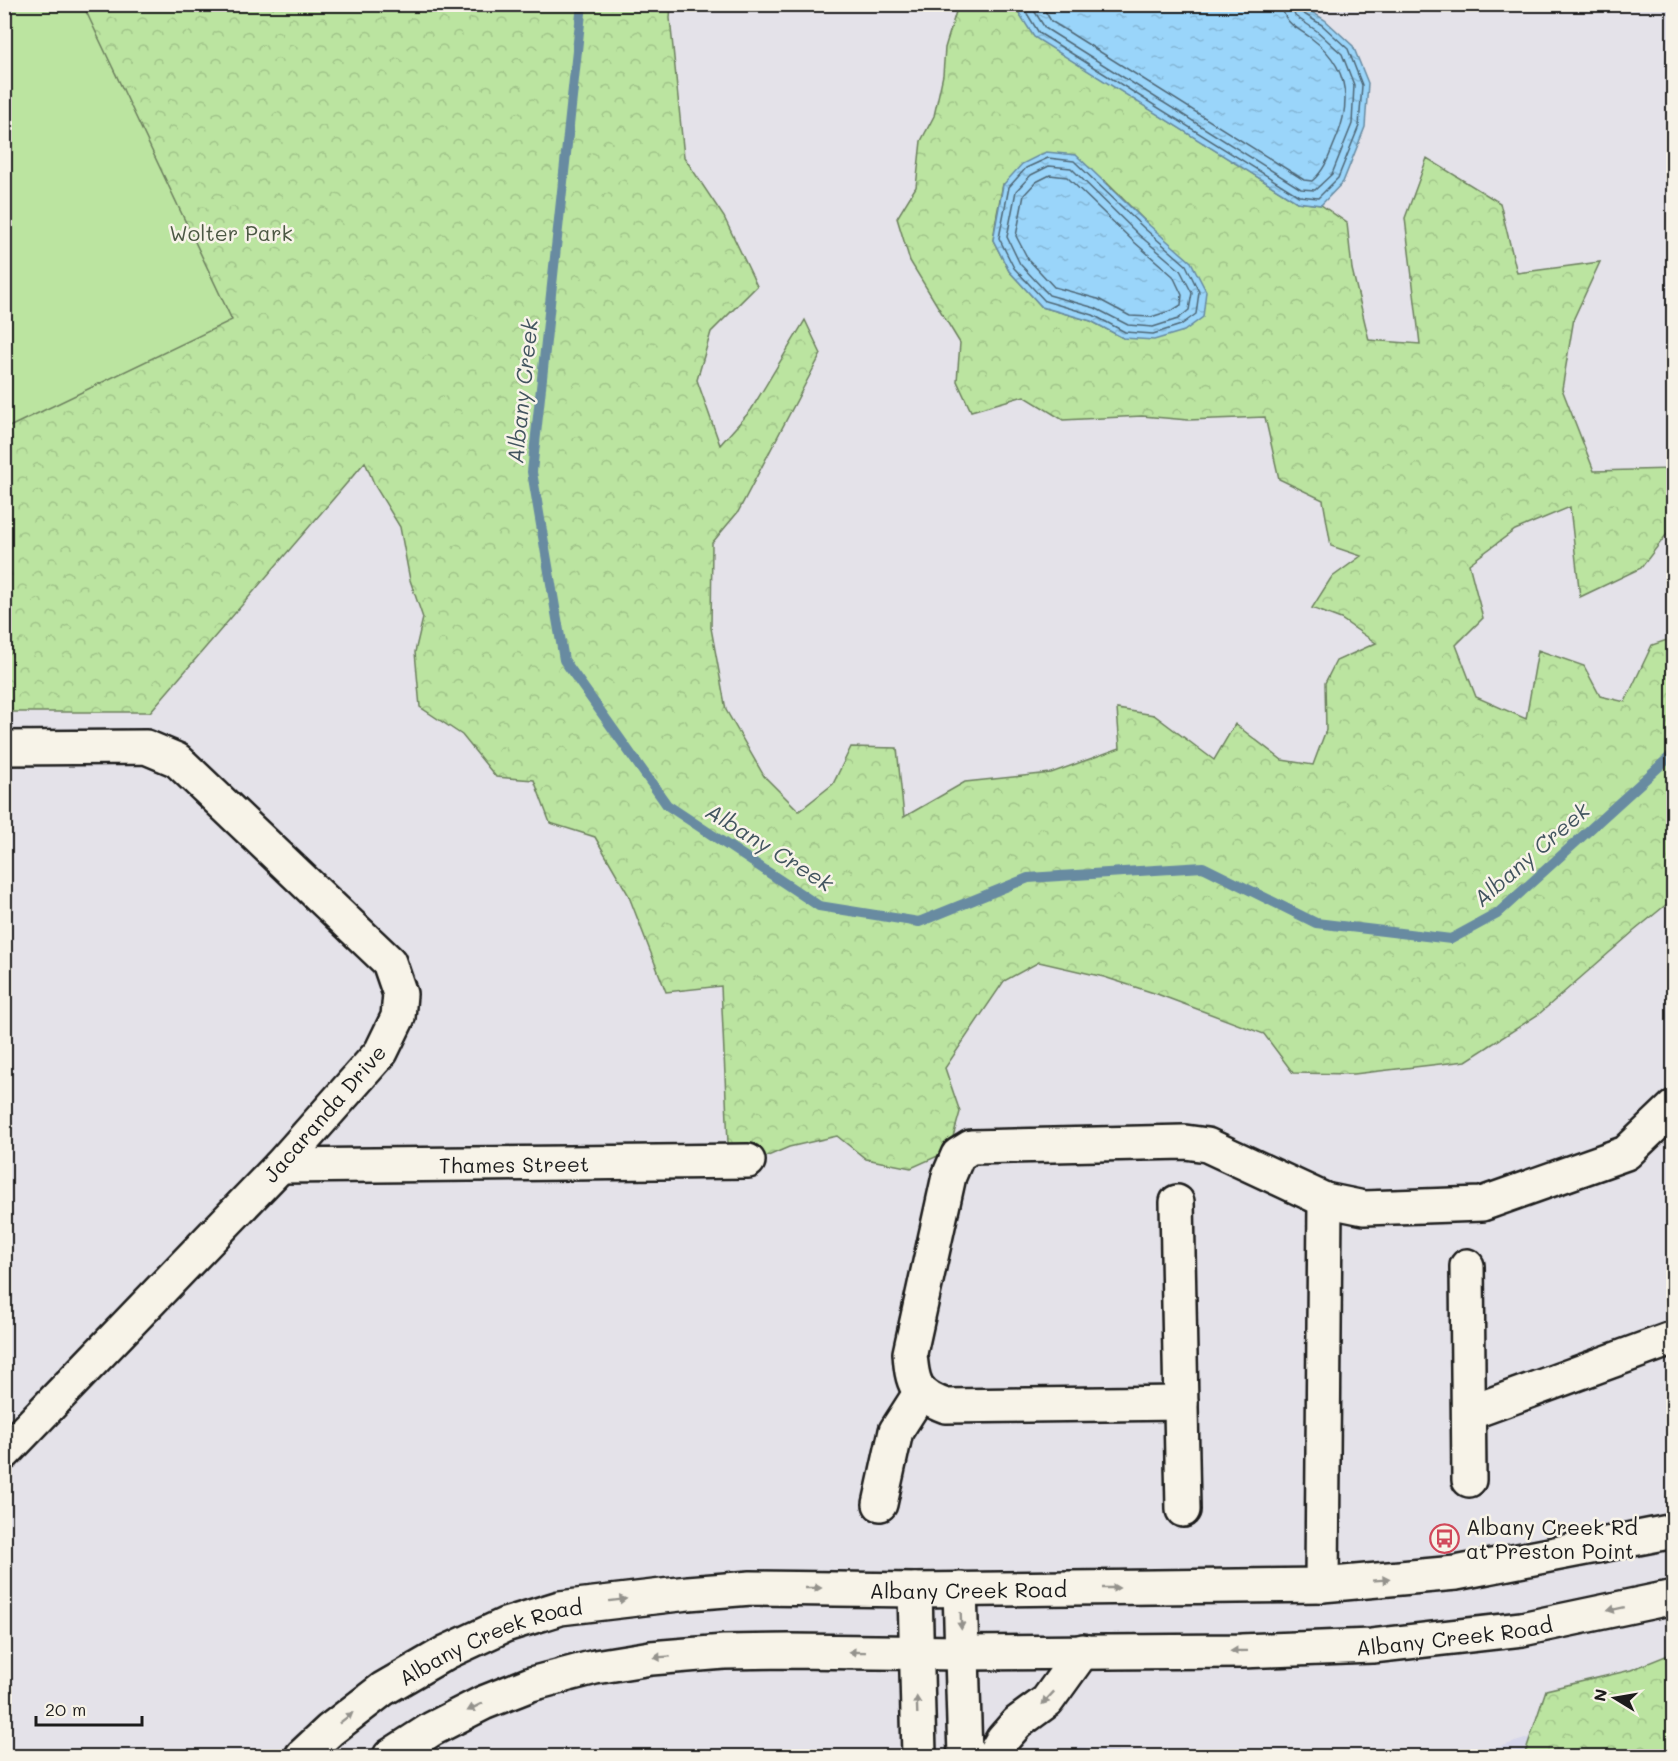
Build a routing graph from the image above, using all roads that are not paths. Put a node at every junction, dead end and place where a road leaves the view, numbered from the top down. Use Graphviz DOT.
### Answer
graph roads {
  1 [pos="4,748"];
  2 [pos="1674,1107"];
  3 [pos="748,1161"];
  4 [pos="280,1166"];
  5 [pos="1325,1200"];
  6 [pos="1177,1202"];
  7 [pos="1467,1266"];
  8 [pos="1674,1338"];
  9 [pos="921,1392"];
  10 [pos="1181,1403"];
  11 [pos="1469,1413"];
  12 [pos="4,1453"];
  13 [pos="1469,1480"];
  14 [pos="880,1504"];
  15 [pos="1183,1510"];
  16 [pos="1674,1531"];
  17 [pos="1322,1585"];
  18 [pos="960,1589"];
  19 [pos="915,1590"];
  20 [pos="1674,1596"];
  21 [pos="1083,1651"];
  22 [pos="915,1653"];
  23 [pos="962,1653"];
  24 [pos="302,1756"];
  25 [pos="390,1756"];
  26 [pos="919,1756"];
  27 [pos="965,1756"];
  28 [pos="993,1756"];
  1 -- 4 [label="street, Jacaranda Drive"];
  2 -- 5 [label="street"];
  3 -- 4 [label="street, Thames Street"];
  4 -- 12 [label="street, Jacaranda Drive"];
  5 -- 9 [label="street"];
  5 -- 17 [label="street"];
  6 -- 10 [label="street"];
  7 -- 11 [label="street"];
  8 -- 11 [label="street"];
  9 -- 10 [label="street"];
  9 -- 14 [label="street"];
  10 -- 15 [label="street"];
  11 -- 13 [label="street"];
  17 -- 16 [label="street, Albany Creek Road, one-way"];
  18 -- 17 [label="street, Albany Creek Road, one-way"];
  18 -- 19 [label="street, Albany Creek Road"];
  18 -- 23 [label="street, one-way"];
  19 -- 22 [label="street"];
  24 -- 19 [label="street, Albany Creek Road, one-way"];
  20 -- 21 [label="street, Albany Creek Road, one-way"];
  21 -- 23 [label="street, Albany Creek Road"];
  21 -- 28 [label="street, one-way"];
  22 -- 23 [label="street, Albany Creek Road"];
  22 -- 25 [label="street, Albany Creek Road, one-way"];
  26 -- 22 [label="street, one-way"];
  23 -- 27 [label="street"];
}
